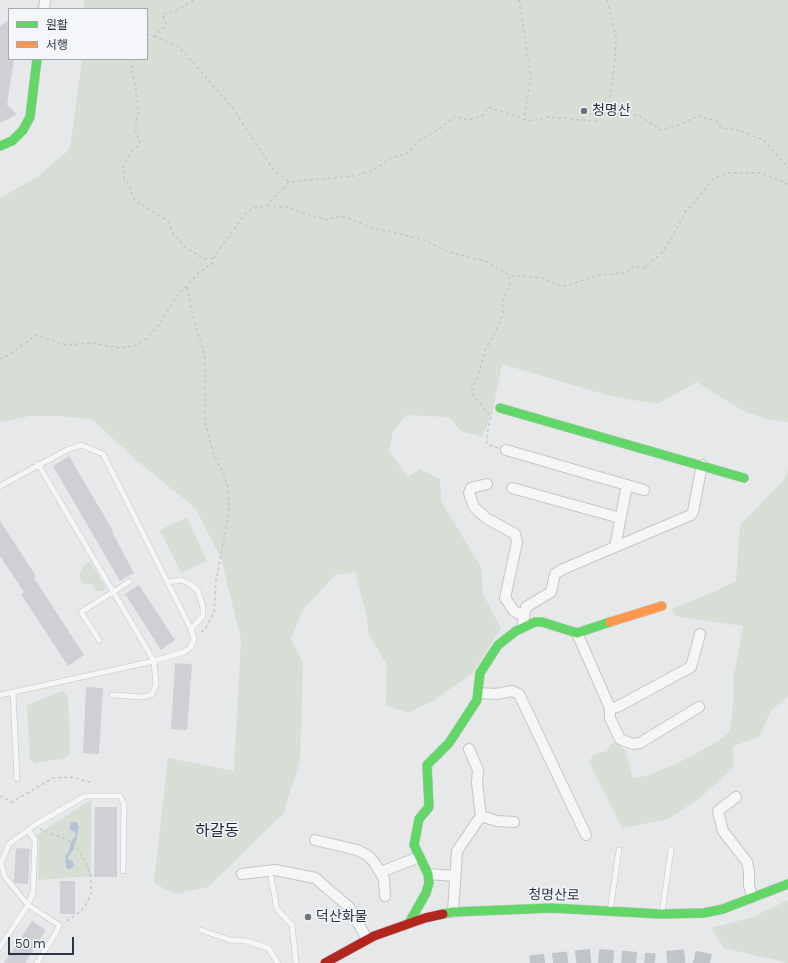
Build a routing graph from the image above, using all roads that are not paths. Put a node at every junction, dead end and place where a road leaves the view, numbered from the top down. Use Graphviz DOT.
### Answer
graph roads {
  1 [pos="37,60"];
  2 [pos="0,146"];
  3 [pos="500,408"];
  4 [pos="506,450"];
  5 [pos="38,464"];
  6 [pos="702,465"];
  7 [pos="744,478"];
  8 [pos="487,484"];
  9 [pos="627,485"];
  10 [pos="0,486"];
  11 [pos="512,488"];
  12 [pos="644,490"];
  13 [pos="620,518"];
  14 [pos="615,547"];
  15 [pos="129,582"];
  16 [pos="168,582"];
  17 [pos="113,591"];
  18 [pos="662,606"];
  19 [pos="524,616"];
  20 [pos="522,627"];
  21 [pos="191,629"];
  22 [pos="577,633"];
  23 [pos="700,634"];
  24 [pos="99,640"];
  25 [pos="154,661"];
  26 [pos="13,692"];
  27 [pos="479,693"];
  28 [pos="0,695"];
  29 [pos="112,695"];
  30 [pos="699,707"];
  31 [pos="610,708"];
  32 [pos="469,749"];
  33 [pos="17,779"];
  34 [pos="736,797"];
  35 [pos="481,816"];
  36 [pos="514,822"];
  37 [pos="28,830"];
  38 [pos="586,834"];
  39 [pos="316,840"];
  40 [pos="619,850"];
  41 [pos="671,850"];
  42 [pos="419,857"];
  43 [pos="123,871"];
  44 [pos="381,872"];
  45 [pos="242,874"];
  46 [pos="428,874"];
  47 [pos="455,876"];
  48 [pos="271,877"];
  49 [pos="788,884"];
  50 [pos="385,896"];
  51 [pos="752,897"];
  52 [pos="28,905"];
  53 [pos="453,912"];
  54 [pos="609,912"];
  55 [pos="662,914"];
  56 [pos="409,923"];
  57 [pos="201,930"];
  58 [pos="367,939"];
  59 [pos="0,947"];
  60 [pos="37,963"];
  61 [pos="278,963"];
  62 [pos="296,963"];
  63 [pos="326,963"];
  1 -- 2 [label="street"];
  3 -- 6 [label="street"];
  4 -- 9 [label="street"];
  5 -- 10 [label="lane"];
  5 -- 16 [label="lane"];
  5 -- 17 [label="lane"];
  6 -- 7 [label="street"];
  6 -- 14 [label="street"];
  8 -- 19 [label="street"];
  9 -- 12 [label="street"];
  9 -- 13 [label="street"];
  11 -- 13 [label="street"];
  13 -- 14 [label="street"];
  14 -- 19 [label="street"];
  15 -- 17 [label="lane"];
  16 -- 21 [label="lane"];
  16 -- 21 [label="lane"];
  17 -- 24 [label="lane"];
  17 -- 25 [label="lane"];
  18 -- 22 [label="street"];
  19 -- 20 [label="street"];
  20 -- 22 [label="street"];
  20 -- 27 [label="street"];
  21 -- 25 [label="lane"];
  22 -- 31 [label="street"];
  23 -- 31 [label="street"];
  25 -- 26 [label="lane"];
  25 -- 29 [label="lane"];
  26 -- 28 [label="lane"];
  26 -- 33 [label="lane"];
  27 -- 38 [label="street"];
  27 -- 42 [label="street"];
  30 -- 31 [label="street"];
  32 -- 35 [label="street"];
  34 -- 51 [label="street"];
  35 -- 36 [label="street"];
  35 -- 47 [label="street"];
  37 -- 43 [label="lane"];
  37 -- 52 [label="lane"];
  37 -- 52 [label="lane"];
  39 -- 44 [label="street"];
  40 -- 54 [label="lane"];
  41 -- 55 [label="lane"];
  42 -- 44 [label="street"];
  42 -- 46 [label="street"];
  44 -- 50 [label="street"];
  45 -- 58 [label="street"];
  46 -- 47 [label="street"];
  46 -- 56 [label="street"];
  47 -- 53 [label="street"];
  48 -- 62 [label="lane"];
  49 -- 51 [label="street, 청명산로"];
  51 -- 55 [label="street, 청명산로"];
  52 -- 59 [label="lane"];
  52 -- 60 [label="lane"];
  53 -- 54 [label="street, 청명산로"];
  53 -- 56 [label="street, 청명산로"];
  54 -- 55 [label="street, 청명산로"];
  56 -- 58 [label="street, 청명산로"];
  57 -- 61 [label="lane"];
  58 -- 63 [label="street, 청명산로"];
}
